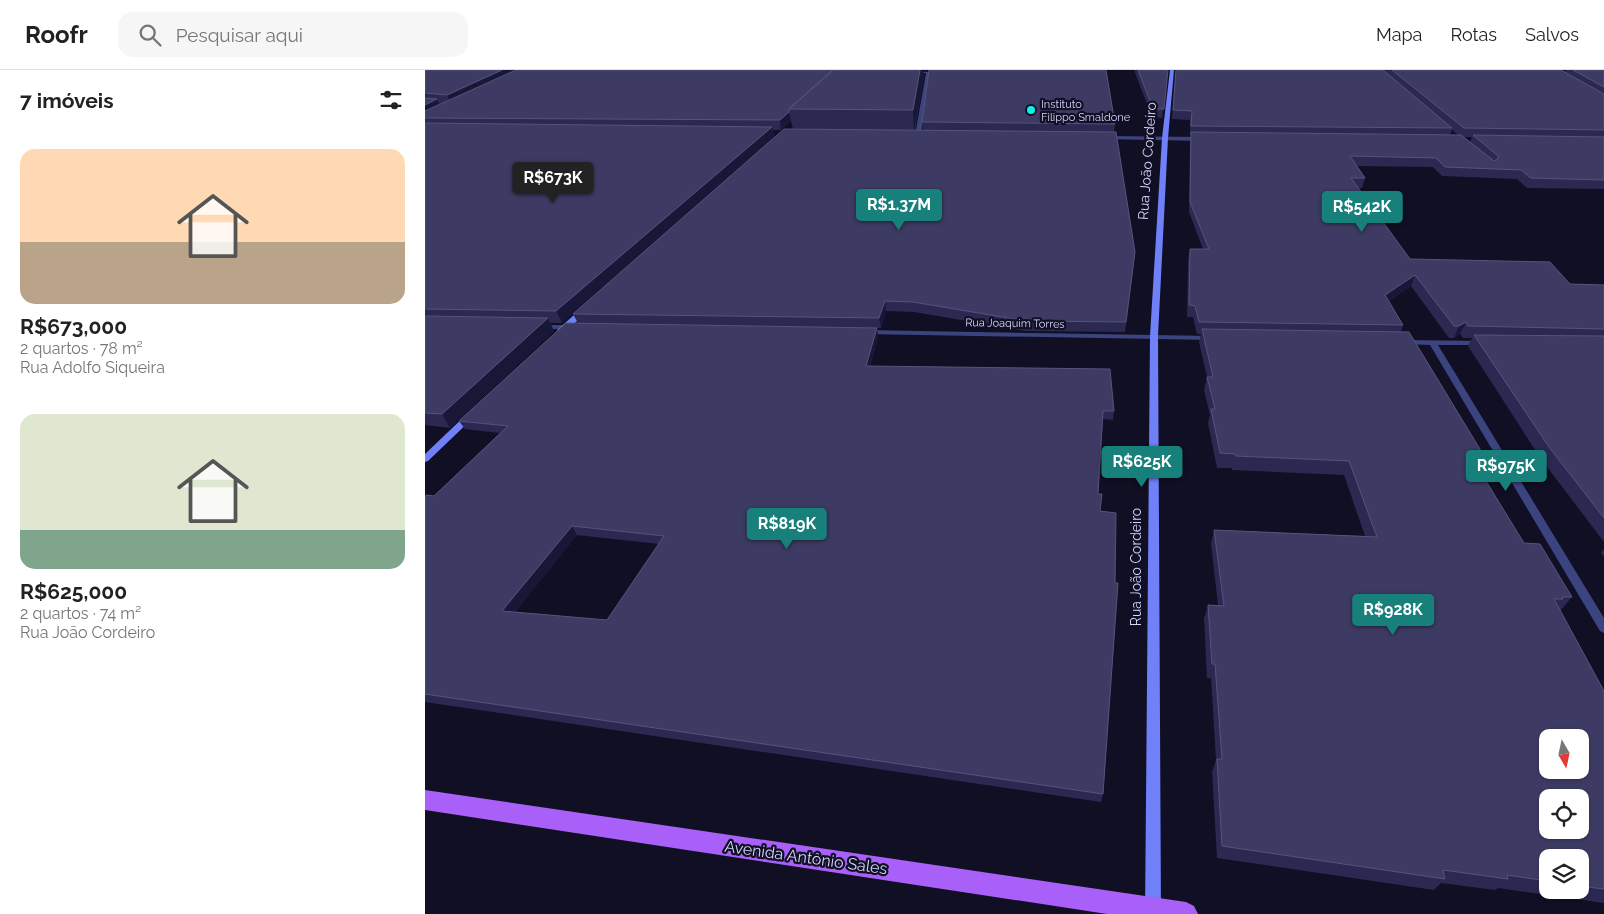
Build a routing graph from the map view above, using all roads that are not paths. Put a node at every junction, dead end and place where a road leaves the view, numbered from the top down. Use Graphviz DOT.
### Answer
graph roads {
  1 [pos="1173,70"];
  2 [pos="900,71"];
  3 [pos="908,135"];
  4 [pos="918,135"];
  5 [pos="927,135"];
  6 [pos="1095,137"];
  7 [pos="1165,138"];
  8 [pos="1214,139"];
  9 [pos="587,308"];
  10 [pos="528,326"];
  11 [pos="566,327"];
  12 [pos="586,327"];
  13 [pos="855,332"];
  14 [pos="1154,336"];
  15 [pos="1224,338"];
  16 [pos="552,340"];
  17 [pos="1392,341"];
  18 [pos="1432,342"];
  19 [pos="1489,343"];
  20 [pos="474,412"];
  21 [pos="425,459"];
  22 [pos="1604,628"];
  23 [pos="425,800"];
  24 [pos="1153,911"];
  25 [pos="1186,914"];
  1 -- 7 [label="street, Rua João Cordeiro"];
  2 -- 4 [label="street"];
  3 -- 4 [label="street"];
  4 -- 5 [label="street"];
  6 -- 7 [label="street"];
  7 -- 8 [label="street"];
  7 -- 14 [label="street, Rua João Cordeiro"];
  9 -- 11 [label="street"];
  10 -- 11 [label="street"];
  11 -- 12 [label="street"];
  11 -- 16 [label="street"];
  13 -- 14 [label="street, Rua Joaquim Torres"];
  14 -- 15 [label="street, Rua Joaquim Torres"];
  14 -- 24 [label="street, Rua João Cordeiro"];
  17 -- 18 [label="street"];
  18 -- 19 [label="street"];
  18 -- 22 [label="street"];
  20 -- 21 [label="street"];
  23 -- 24 [label="main road, Avenida Antônio Sales"];
  24 -- 25 [label="main road, Avenida Antônio Sales"];
}
